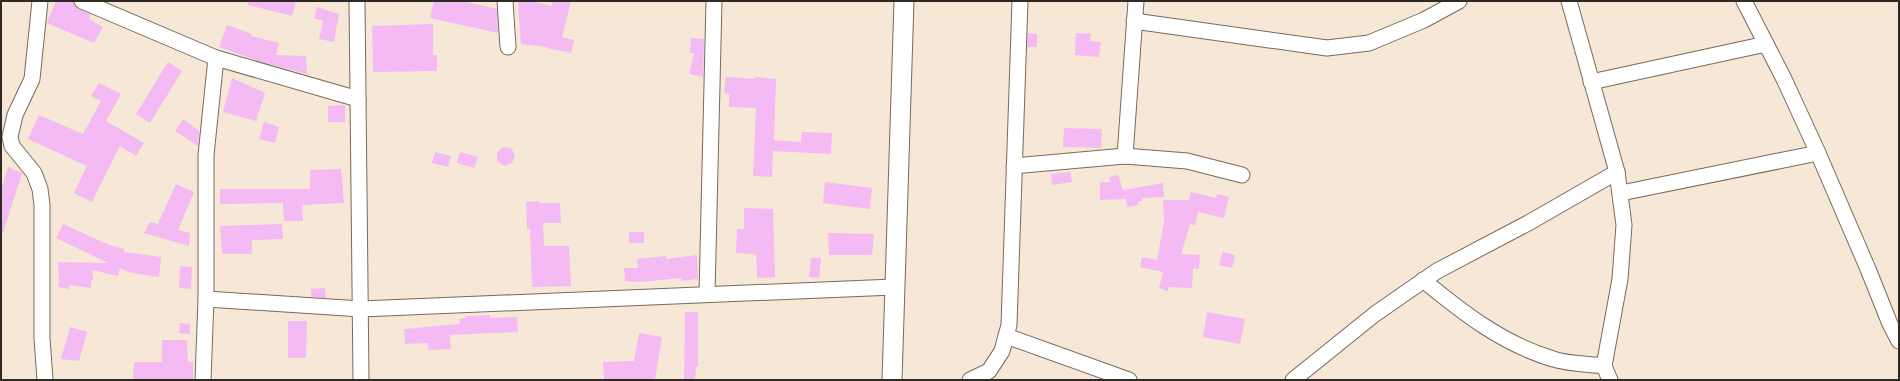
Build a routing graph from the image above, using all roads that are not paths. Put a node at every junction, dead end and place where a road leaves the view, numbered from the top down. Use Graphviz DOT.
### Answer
graph roads {
  1 [pos="40,1"];
  2 [pos="82,1"];
  3 [pos="356,1"];
  4 [pos="505,1"];
  5 [pos="714,1"];
  6 [pos="904,1"];
  7 [pos="1020,1"];
  8 [pos="1136,1"];
  9 [pos="1459,1"];
  10 [pos="1569,1"];
  11 [pos="1744,1"];
  12 [pos="1134,21"];
  13 [pos="1766,44"];
  14 [pos="508,47"];
  15 [pos="216,58"];
  16 [pos="1591,82"];
  17 [pos="358,99"];
  18 [pos="1818,153"];
  19 [pos="1125,156"];
  20 [pos="1014,166"];
  21 [pos="1617,172"];
  22 [pos="1242,176"];
  23 [pos="1621,193"];
  24 [pos="1423,280"];
  25 [pos="894,287"];
  26 [pos="707,294"];
  27 [pos="206,299"];
  28 [pos="361,309"];
  29 [pos="1006,336"];
  30 [pos="1899,341"];
  31 [pos="1604,366"];
  32 [pos="45,380"];
  33 [pos="203,380"];
  34 [pos="361,380"];
  35 [pos="892,380"];
  36 [pos="970,380"];
  37 [pos="1129,380"];
  38 [pos="1293,380"];
  39 [pos="1610,380"];
  1 -- 32 [label="street"];
  2 -- 15 [label="street"];
  3 -- 17 [label="street"];
  4 -- 14 [label="street"];
  5 -- 26 [label="street"];
  6 -- 25 [label="street"];
  7 -- 20 [label="street"];
  8 -- 12 [label="street"];
  9 -- 12 [label="street"];
  10 -- 16 [label="street"];
  11 -- 13 [label="street"];
  12 -- 19 [label="street"];
  13 -- 16 [label="street"];
  13 -- 18 [label="street"];
  15 -- 17 [label="street"];
  15 -- 27 [label="street"];
  16 -- 21 [label="street"];
  17 -- 28 [label="street"];
  18 -- 23 [label="street"];
  18 -- 30 [label="street"];
  19 -- 20 [label="street"];
  19 -- 22 [label="street"];
  20 -- 29 [label="street"];
  21 -- 23 [label="street"];
  21 -- 24 [label="street"];
  23 -- 31 [label="street"];
  24 -- 31 [label="street"];
  24 -- 38 [label="street"];
  25 -- 26 [label="street"];
  25 -- 35 [label="street"];
  26 -- 28 [label="street"];
  27 -- 28 [label="street"];
  27 -- 33 [label="street"];
  28 -- 34 [label="street"];
  29 -- 36 [label="street"];
  29 -- 37 [label="street"];
  31 -- 39 [label="street"];
}
